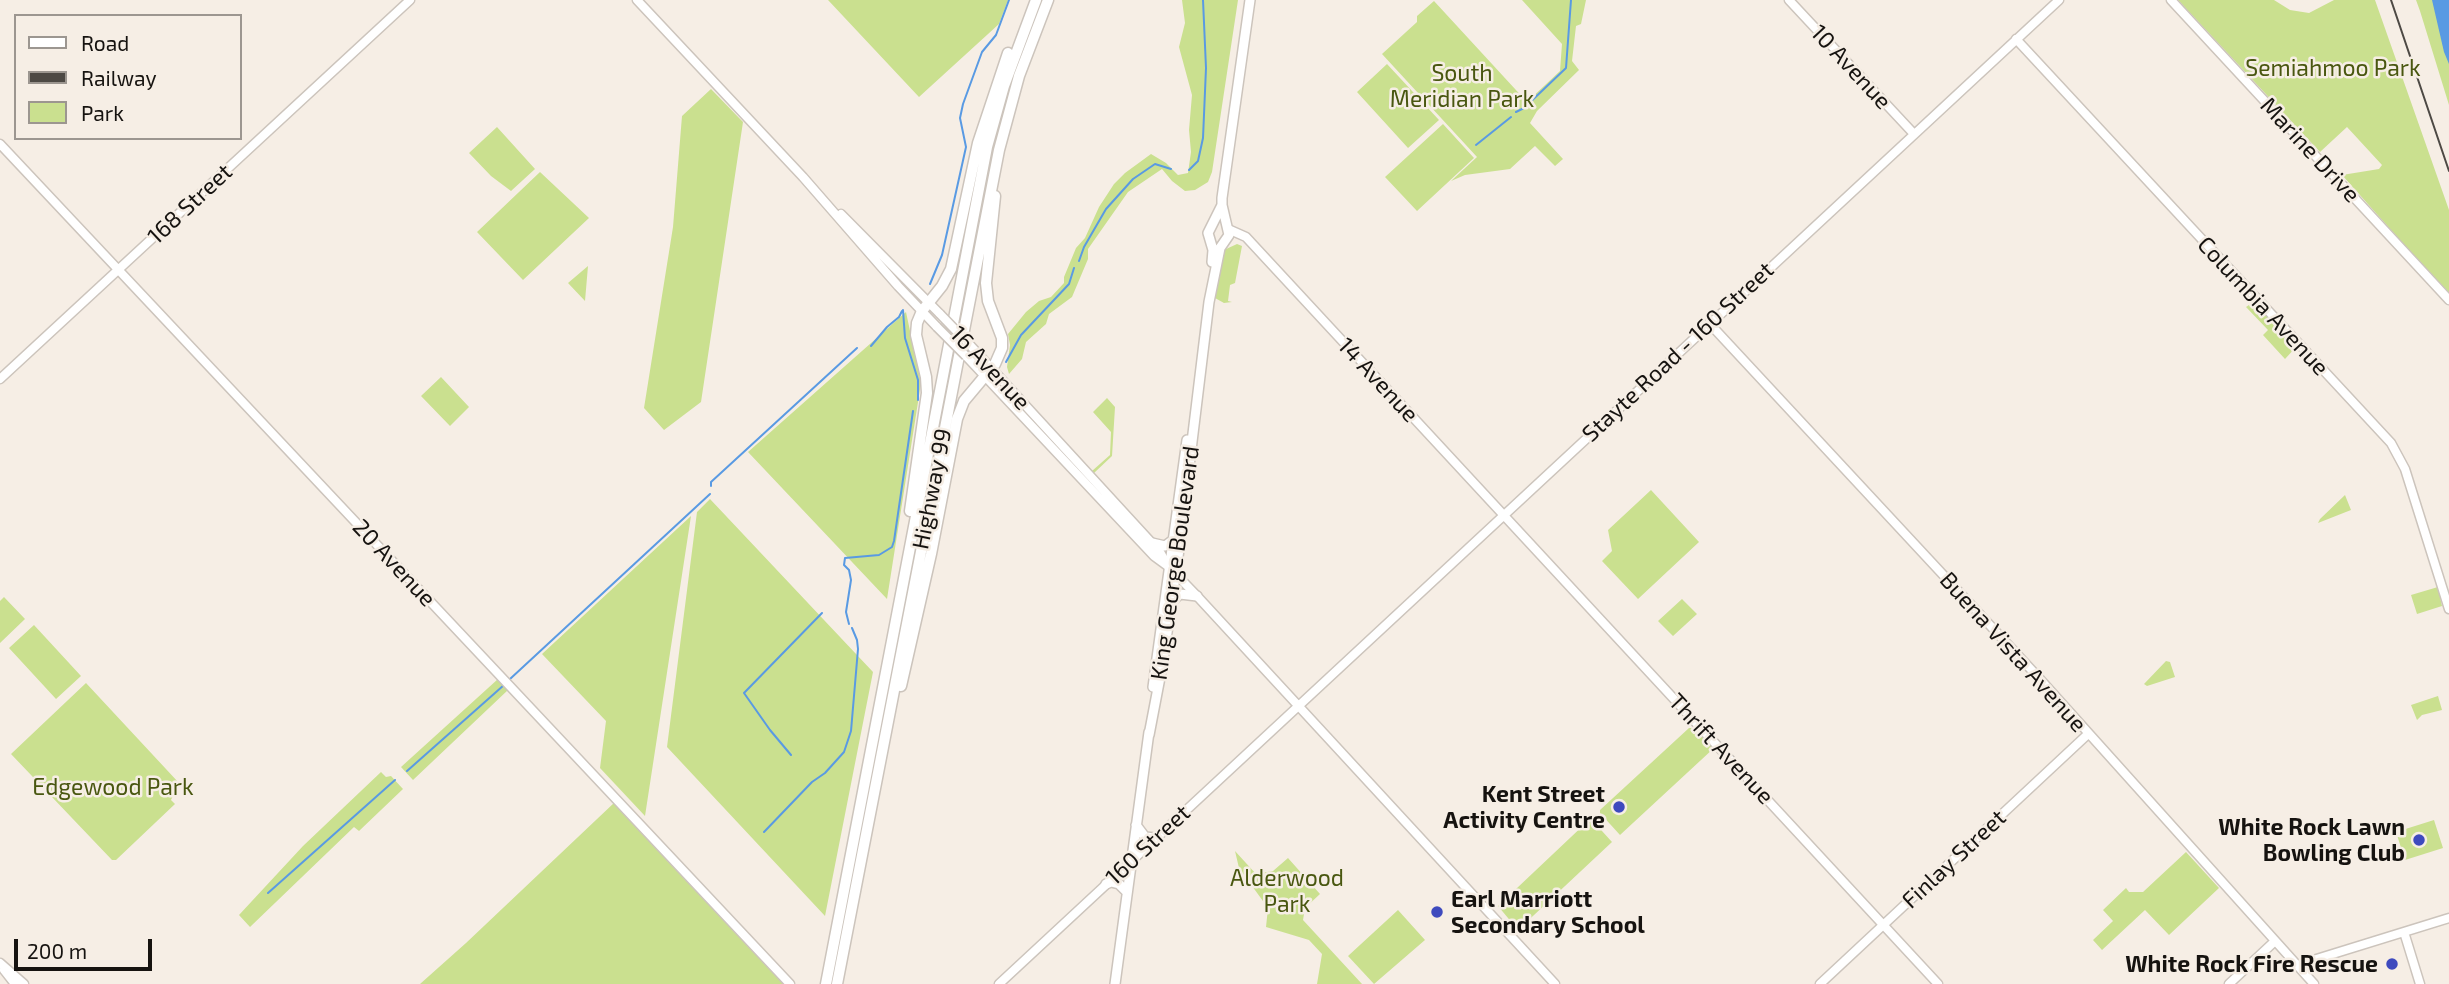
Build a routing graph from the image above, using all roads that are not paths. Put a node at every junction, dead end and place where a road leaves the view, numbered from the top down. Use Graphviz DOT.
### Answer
graph roads {
  1 [pos="410,0"];
  2 [pos="638,0"];
  3 [pos="1034,0"];
  4 [pos="1048,0"];
  5 [pos="1251,0"];
  6 [pos="1789,0"];
  7 [pos="2059,0"];
  8 [pos="2171,0"];
  9 [pos="2016,39"];
  10 [pos="1014,89"];
  11 [pos="1914,134"];
  12 [pos="0,145"];
  13 [pos="803,177"];
  14 [pos="1222,205"];
  15 [pos="1214,224"];
  16 [pos="1227,227"];
  17 [pos="1210,240"];
  18 [pos="1225,242"];
  19 [pos="1253,246"];
  20 [pos="118,270"];
  21 [pos="2449,300"];
  22 [pos="929,302"];
  23 [pos="1209,302"];
  24 [pos="922,312"];
  25 [pos="1709,323"];
  26 [pos="992,368"];
  27 [pos="985,377"];
  28 [pos="0,379"];
  29 [pos="1197,391"];
  30 [pos="1047,441"];
  31 [pos="1067,452"];
  32 [pos="1107,506"];
  33 [pos="1118,508"];
  34 [pos="1504,514"];
  35 [pos="1172,540"];
  36 [pos="1152,543"];
  37 [pos="1172,570"];
  38 [pos="1197,596"];
  39 [pos="1171,601"];
  40 [pos="2449,608"];
  41 [pos="892,636"];
  42 [pos="1298,705"];
  43 [pos="2088,734"];
  44 [pos="1149,735"];
  45 [pos="871,808"];
  46 [pos="1136,825"];
  47 [pos="1156,838"];
  48 [pos="1132,861"];
  49 [pos="1106,884"];
  50 [pos="1127,892"];
  51 [pos="2449,918"];
  52 [pos="1884,925"];
  53 [pos="2403,932"];
  54 [pos="2275,941"];
  55 [pos="0,964"];
  56 [pos="2297,965"];
  57 [pos="789,983"];
  58 [pos="15,984"];
  59 [pos="24,984"];
  60 [pos="826,984"];
  61 [pos="837,984"];
  62 [pos="999,984"];
  63 [pos="1115,984"];
  64 [pos="1555,984"];
  65 [pos="1820,984"];
  66 [pos="1938,984"];
  67 [pos="2229,984"];
  68 [pos="2314,984"];
  69 [pos="2420,984"];
  1 -- 20 [label="street, 168 Street"];
  2 -- 13 [label="street, 16 Avenue"];
  3 -- 22 [label="highway"];
  3 -- 41 [label="highway, Highway 99"];
  4 -- 10 [label="highway, Highway 99"];
  5 -- 14 [label="main road"];
  6 -- 11 [label="street, 10 Avenue"];
  7 -- 9 [label="street, Stayte Road - 160 Street"];
  8 -- 21 [label="street, Marine Drive"];
  9 -- 11 [label="street, Stayte Road - 160 Street"];
  9 -- 40 [label="street, Columbia Avenue"];
  10 -- 26 [label="highway"];
  10 -- 45 [label="highway, Highway 99"];
  11 -- 25 [label="street, Stayte Road - 160 Street"];
  12 -- 20 [label="street, 20 Avenue"];
  13 -- 22 [label="street, 16 Avenue"];
  13 -- 24 [label="street, 16 Avenue"];
  14 -- 15 [label="main road"];
  14 -- 16 [label="main road"];
  15 -- 16 [label="main road"];
  15 -- 17 [label="main road"];
  16 -- 18 [label="main road"];
  16 -- 19 [label="street, 14 Avenue"];
  17 -- 18 [label="main road"];
  17 -- 23 [label="main road, King George Boulevard"];
  18 -- 19 [label="street"];
  18 -- 23 [label="main road, King George Boulevard"];
  19 -- 34 [label="street, 14 Avenue"];
  20 -- 28 [label="street, 168 Street"];
  20 -- 57 [label="street, 20 Avenue"];
  22 -- 24 [label="highway"];
  22 -- 26 [label="street, 16 Avenue, bridge"];
  23 -- 29 [label="main road, King George Boulevard"];
  24 -- 27 [label="street, 16 Avenue, bridge"];
  24 -- 41 [label="highway"];
  25 -- 34 [label="street, Stayte Road - 160 Street"];
  25 -- 43 [label="street, Buena Vista Avenue"];
  26 -- 27 [label="highway"];
  26 -- 31 [label="street, 16 Avenue"];
  27 -- 30 [label="street, 16 Avenue"];
  27 -- 45 [label="highway"];
  29 -- 35 [label="main road, King George Boulevard"];
  29 -- 37 [label="main road, King George Boulevard"];
  30 -- 31 [label="street"];
  30 -- 32 [label="street, 16 Avenue"];
  31 -- 33 [label="street, 16 Avenue"];
  32 -- 33 [label="street"];
  32 -- 37 [label="street, 16 Avenue"];
  33 -- 36 [label="street, 16 Avenue"];
  34 -- 42 [label="street, Stayte Road - 160 Street"];
  34 -- 52 [label="street, Thrift Avenue"];
  35 -- 36 [label="main road"];
  35 -- 37 [label="main road, King George Boulevard"];
  36 -- 37 [label="street, 16 Avenue"];
  37 -- 38 [label="street, 16 Avenue"];
  37 -- 39 [label="main road, King George Boulevard"];
  37 -- 44 [label="main road, King George Boulevard"];
  38 -- 39 [label="main road"];
  38 -- 42 [label="street, 16 Avenue"];
  39 -- 44 [label="main road, King George Boulevard"];
  41 -- 60 [label="highway, Highway 99"];
  42 -- 47 [label="street, 160 Street"];
  42 -- 64 [label="street, 16 Avenue"];
  43 -- 52 [label="street, Finlay Street"];
  43 -- 54 [label="street, Buena Vista Avenue"];
  44 -- 46 [label="main road, King George Boulevard"];
  45 -- 61 [label="highway, Highway 99"];
  46 -- 47 [label="main road"];
  46 -- 48 [label="main road, King George Boulevard"];
  47 -- 48 [label="street, 160 Street"];
  48 -- 49 [label="street, 160 Street"];
  48 -- 50 [label="main road, King George Boulevard"];
  49 -- 50 [label="main road"];
  49 -- 62 [label="street, 160 Street"];
  50 -- 63 [label="main road, King George Boulevard"];
  51 -- 53 [label="street"];
  52 -- 65 [label="street, Finlay Street"];
  52 -- 66 [label="street, Thrift Avenue"];
  53 -- 56 [label="street"];
  53 -- 69 [label="street"];
  54 -- 56 [label="street, Buena Vista Avenue"];
  54 -- 67 [label="street"];
  55 -- 58 [label="street"];
  55 -- 59 [label="street"];
  56 -- 68 [label="street, Buena Vista Avenue"];
}
